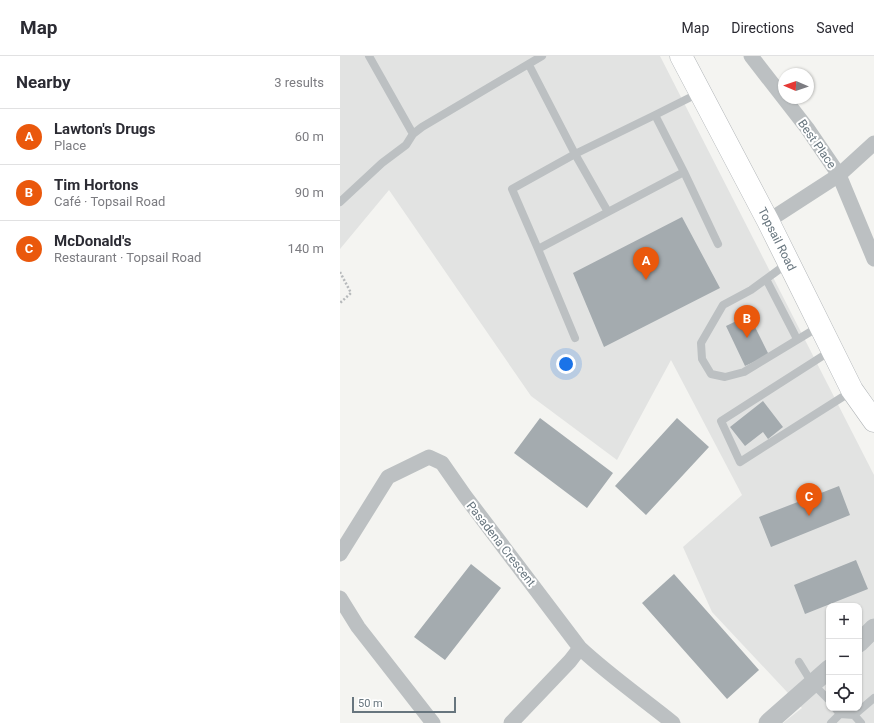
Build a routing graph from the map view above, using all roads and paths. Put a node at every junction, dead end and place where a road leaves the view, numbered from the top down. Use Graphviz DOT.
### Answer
graph roads {
  1 [pos="369,56"];
  2 [pos="542,56"];
  3 [pos="681,56"];
  4 [pos="751,56"];
  5 [pos="529,65"];
  6 [pos="700,93"];
  7 [pos="655,115"];
  8 [pos="413,134"];
  9 [pos="874,143"];
  10 [pos="575,154"];
  11 [pos="684,172"];
  12 [pos="839,175"];
  13 [pos="340,202"];
  14 [pos="608,212"];
  15 [pos="768,221"];
  16 [pos="718,244"];
  17 [pos="538,249"];
  18 [pos="874,260"];
  19 [pos="789,263"];
  20 [pos="340,272"];
  21 [pos="766,279"];
  22 [pos="340,303"];
  23 [pos="820,326"];
  24 [pos="575,338"];
  25 [pos="797,339"];
  26 [pos="832,350"];
  27 [pos="852,390"];
  28 [pos="874,421"];
  29 [pos="340,554"];
  30 [pos="340,598"];
  31 [pos="874,628"];
  32 [pos="862,640"];
  33 [pos="580,648"];
  34 [pos="799,662"];
  35 [pos="826,671"];
  36 [pos="812,683"];
  37 [pos="826,697"];
  38 [pos="874,698"];
  39 [pos="838,711"];
  40 [pos="854,715"];
  41 [pos="433,723"];
  42 [pos="511,723"];
  43 [pos="673,723"];
  44 [pos="768,723"];
  45 [pos="831,723"];
  46 [pos="861,723"];
  1 -- 8 [label="lane"];
  2 -- 5 [label="lane"];
  3 -- 6 [label="main road, Topsail Road"];
  4 -- 12 [label="street, Best Place"];
  5 -- 8 [label="lane"];
  5 -- 10 [label="lane"];
  6 -- 7 [label="lane"];
  6 -- 15 [label="main road, Topsail Road"];
  7 -- 10 [label="lane"];
  7 -- 11 [label="lane"];
  8 -- 13 [label="lane"];
  9 -- 12 [label="street"];
  10 -- 14 [label="lane"];
  10 -- 17 [label="lane"];
  11 -- 14 [label="lane"];
  11 -- 16 [label="lane"];
  12 -- 15 [label="street"];
  12 -- 18 [label="street, Best Place"];
  14 -- 17 [label="lane"];
  15 -- 19 [label="main road, Topsail Road"];
  17 -- 24 [label="lane"];
  19 -- 21 [label="lane"];
  19 -- 23 [label="main road, Topsail Road"];
  20 -- 22 [label="path"];
  21 -- 25 [label="lane"];
  21 -- 25 [label="lane"];
  23 -- 25 [label="lane"];
  23 -- 26 [label="main road, Topsail Road"];
  26 -- 27 [label="main road, Topsail Road"];
  26 -- 27 [label="lane"];
  27 -- 28 [label="main road, Topsail Road"];
  29 -- 33 [label="street, Pasadena Crescent"];
  30 -- 41 [label="street"];
  31 -- 32 [label="street"];
  33 -- 42 [label="street"];
  33 -- 43 [label="street, Pasadena Crescent"];
  34 -- 36 [label="lane"];
  35 -- 36 [label="street"];
  36 -- 37 [label="lane"];
  36 -- 44 [label="street"];
  38 -- 40 [label="lane"];
  39 -- 40 [label="lane"];
  39 -- 45 [label="lane"];
  40 -- 46 [label="lane"];
}
